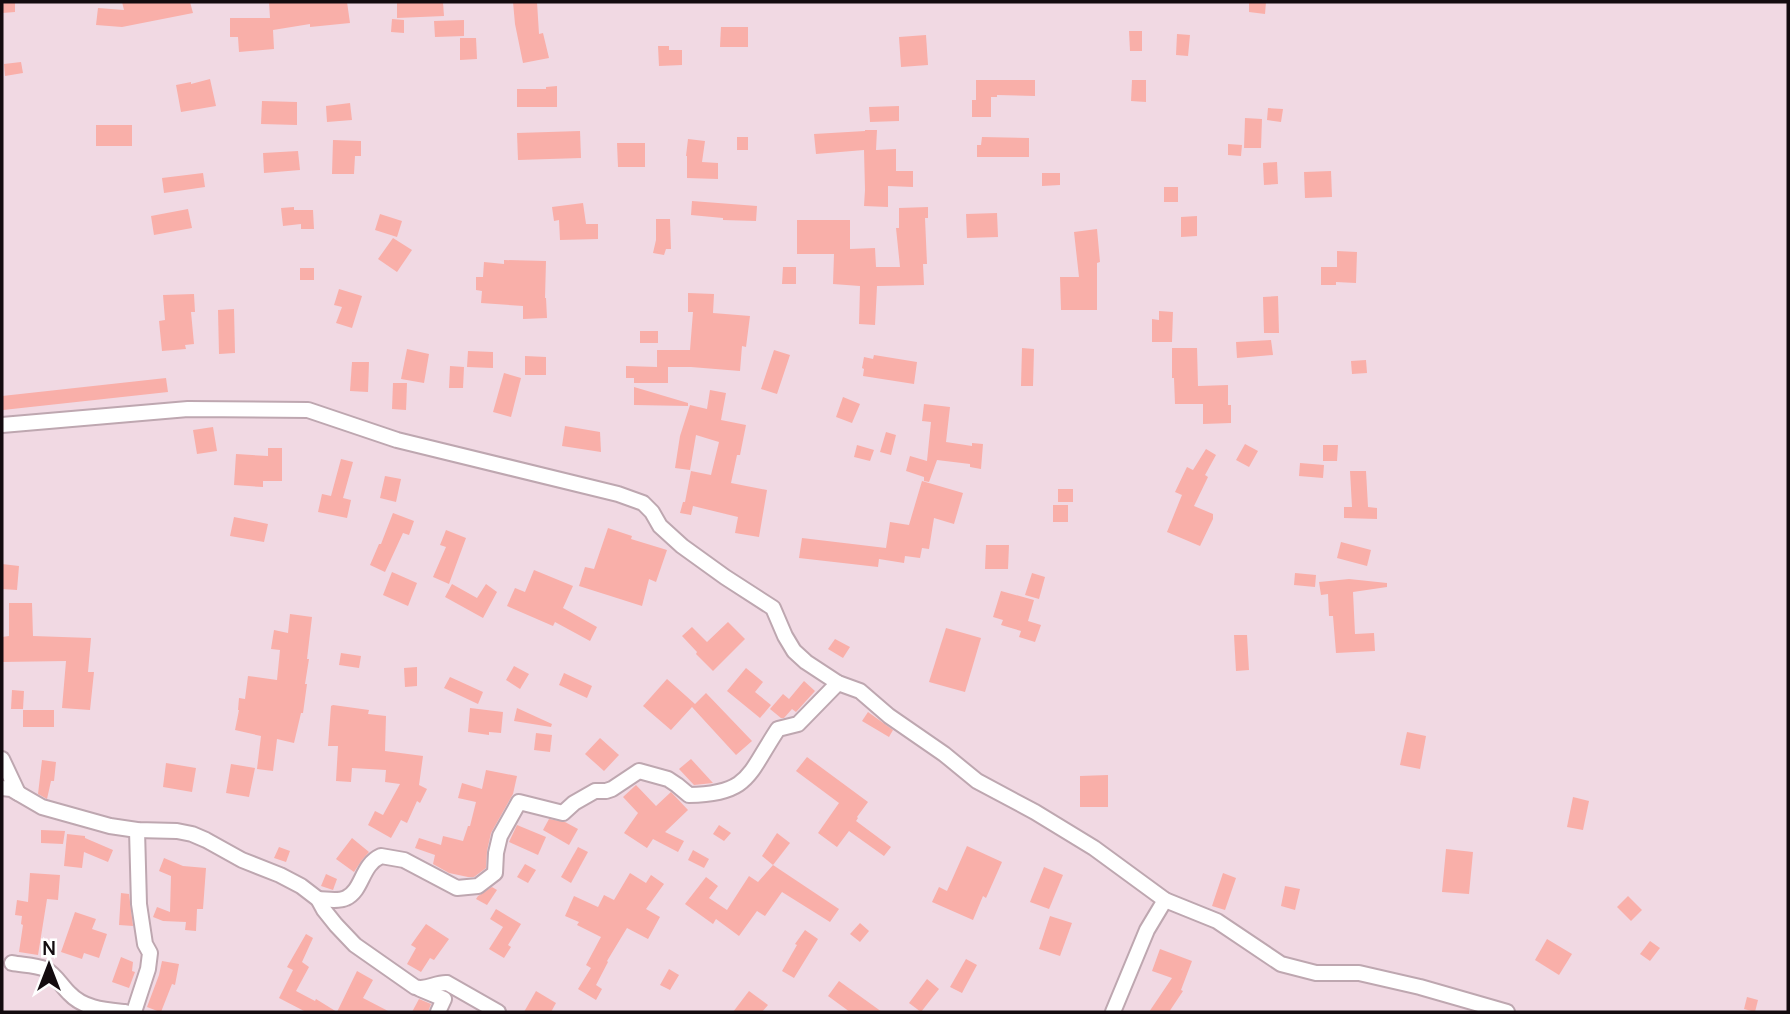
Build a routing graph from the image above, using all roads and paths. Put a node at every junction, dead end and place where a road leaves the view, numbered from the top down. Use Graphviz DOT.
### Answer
graph roads {
  1 [pos="2,425"];
  2 [pos="838,683"];
  3 [pos="2,759"];
  4 [pos="2,788"];
  5 [pos="18,793"];
  6 [pos="137,830"];
  7 [pos="318,898"];
  8 [pos="1166,900"];
  9 [pos="12,963"];
  10 [pos="420,989"];
  11 [pos="125,1012"];
  12 [pos="134,1012"];
  13 [pos="438,1012"];
  14 [pos="498,1012"];
  15 [pos="1114,1012"];
  16 [pos="1507,1012"];
  1 -- 2 [label="street"];
  2 -- 7 [label="street"];
  2 -- 8 [label="street"];
  3 -- 5 [label="street"];
  4 -- 5 [label="street"];
  5 -- 6 [label="street"];
  6 -- 7 [label="street"];
  6 -- 12 [label="street"];
  7 -- 10 [label="street"];
  8 -- 15 [label="street"];
  8 -- 16 [label="street"];
  9 -- 11 [label="street"];
  10 -- 13 [label="street"];
  10 -- 14 [label="street"];
}
